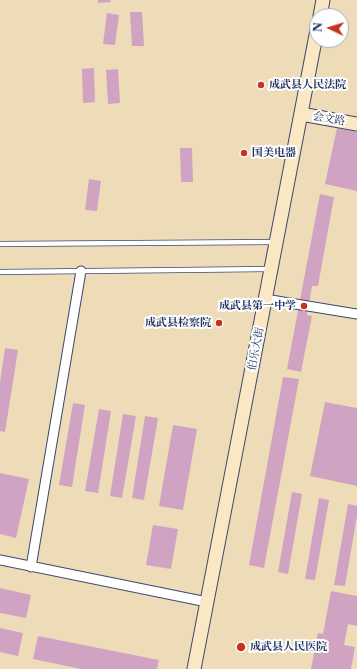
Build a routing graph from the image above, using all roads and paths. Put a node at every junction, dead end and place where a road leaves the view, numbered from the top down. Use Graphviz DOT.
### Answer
graph roads {
  1 [pos="314,48"];
  2 [pos="301,114"];
  3 [pos="357,124"];
  4 [pos="276,242"];
  5 [pos="0,244"];
  6 [pos="271,269"];
  7 [pos="81,271"];
  8 [pos="0,272"];
  9 [pos="265,299"];
  10 [pos="357,314"];
  11 [pos="0,560"];
  12 [pos="32,567"];
  13 [pos="207,602"];
  14 [pos="194,669"];
  1 -- 2 [label="main road, 伯乐大街"];
  2 -- 3 [label="main road, 会文路"];
  2 -- 4 [label="main road, 伯乐大街"];
  4 -- 5 [label="lane"];
  4 -- 6 [label="main road, 伯乐大街"];
  6 -- 7 [label="lane"];
  6 -- 9 [label="main road, 伯乐大街"];
  7 -- 8 [label="lane"];
  7 -- 12 [label="street"];
  9 -- 10 [label="street"];
  9 -- 13 [label="main road, 伯乐大街"];
  11 -- 12 [label="street"];
  12 -- 13 [label="street"];
  13 -- 14 [label="main road, 伯乐大街"];
}
